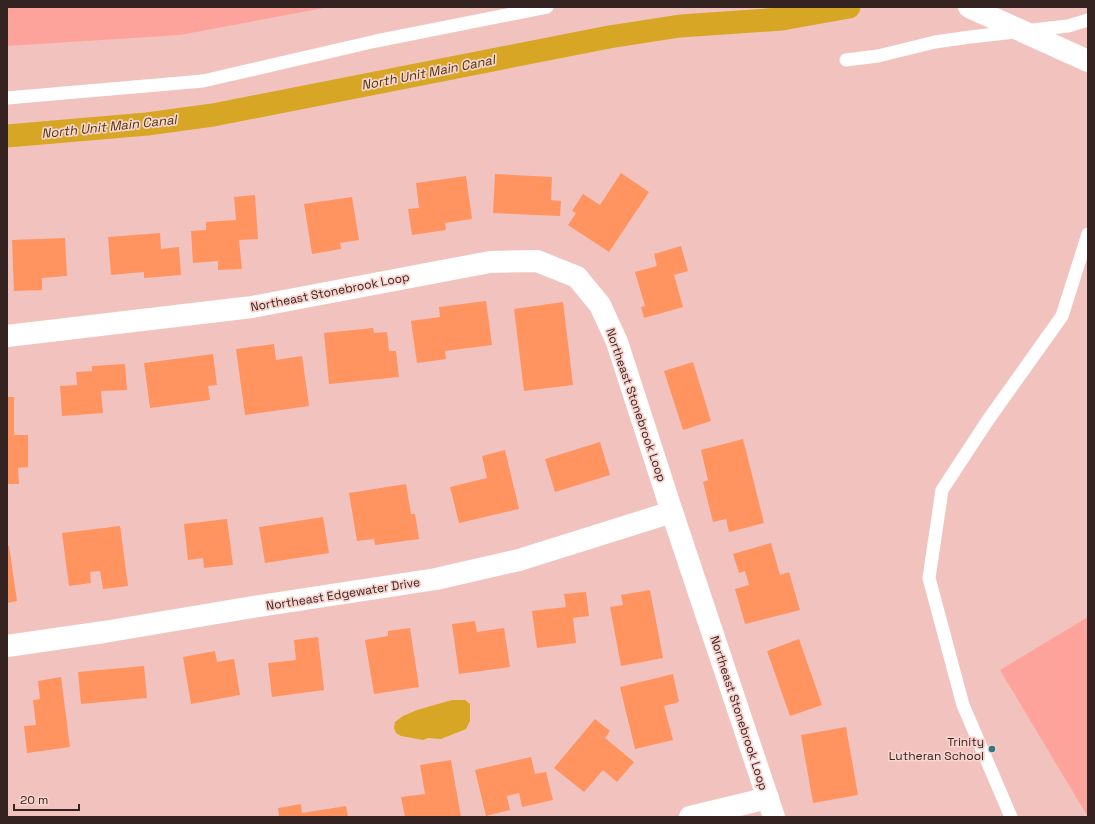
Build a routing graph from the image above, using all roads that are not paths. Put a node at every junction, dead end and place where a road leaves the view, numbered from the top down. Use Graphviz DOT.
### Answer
graph roads {
  1 [pos="547,7"];
  2 [pos="969,7"];
  3 [pos="517,10"];
  4 [pos="1088,20"];
  5 [pos="846,60"];
  6 [pos="1088,61"];
  7 [pos="7,98"];
  8 [pos="1088,234"];
  9 [pos="7,336"];
  10 [pos="672,512"];
  11 [pos="7,646"];
  12 [pos="771,808"];
  13 [pos="690,817"];
  14 [pos="1011,817"];
  1 -- 3 [label="lane"];
  2 -- 6 [label="main road"];
  3 -- 7 [label="lane"];
  4 -- 5 [label="lane"];
  8 -- 14 [label="lane"];
  9 -- 10 [label="main road, Northeast Stonebrook Loop"];
  10 -- 11 [label="main road, Northeast Edgewater Drive"];
  10 -- 12 [label="main road, Northeast Stonebrook Loop"];
  12 -- 13 [label="main road"];
}
